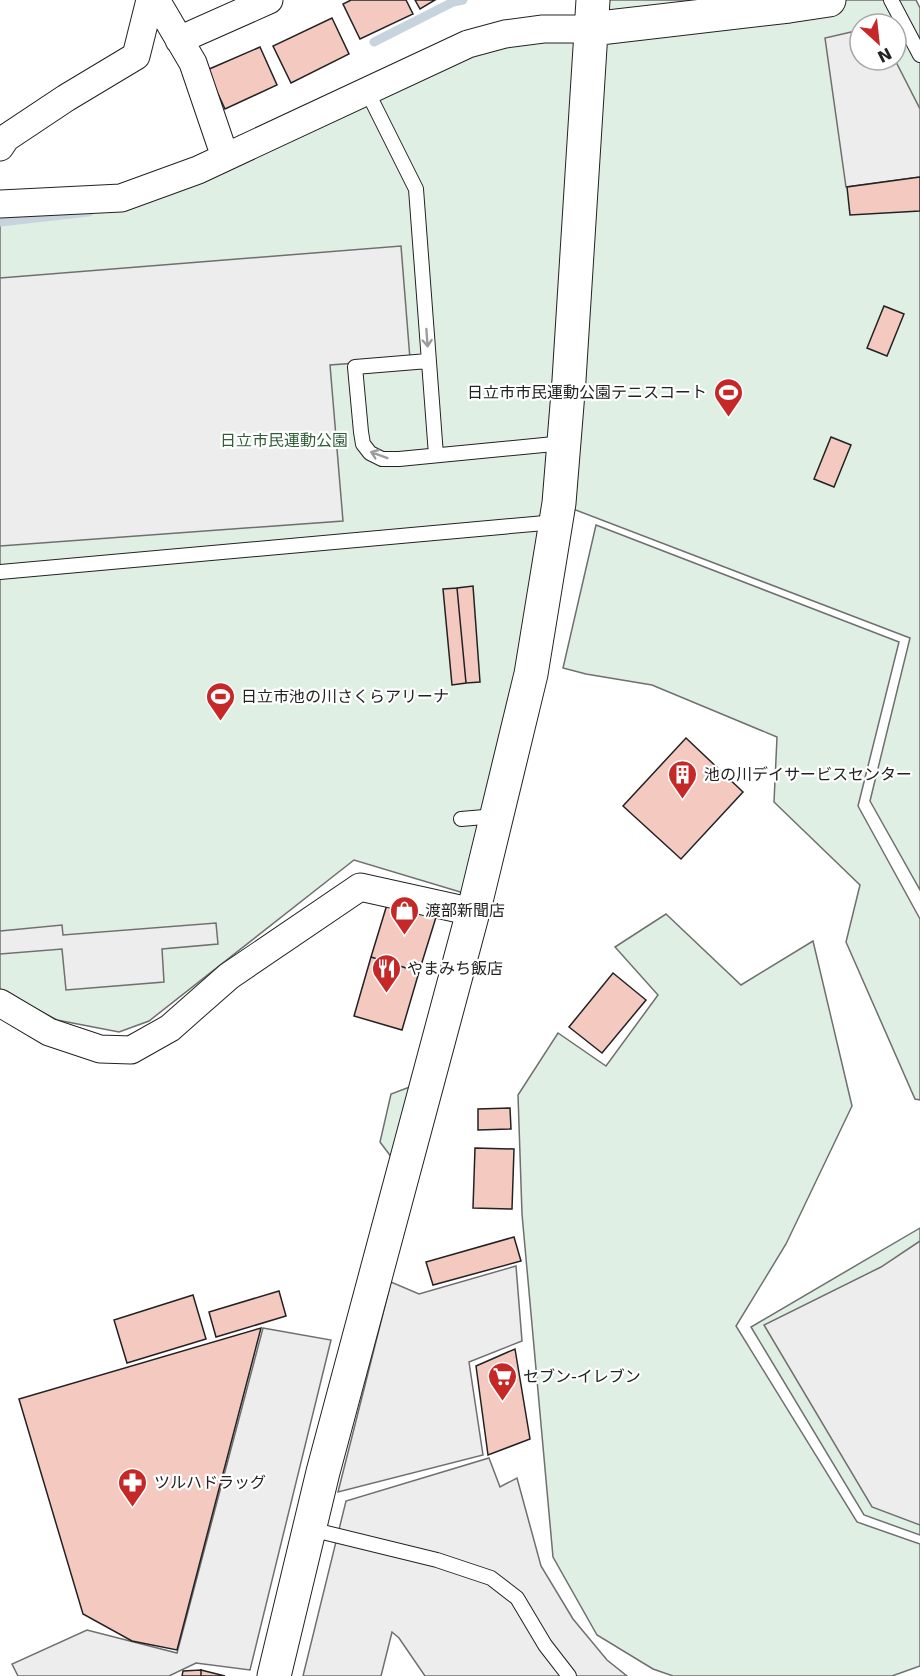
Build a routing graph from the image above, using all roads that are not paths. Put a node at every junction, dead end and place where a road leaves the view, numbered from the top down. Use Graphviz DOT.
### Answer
graph roads {
  1 [pos="150,0"];
  2 [pos="156,0"];
  3 [pos="269,0"];
  4 [pos="829,0"];
  5 [pos="891,0"];
  6 [pos="592,15"];
  7 [pos="179,40"];
  8 [pos="920,55"];
  9 [pos="368,91"];
  10 [pos="0,147"];
  11 [pos="225,157"];
  12 [pos="0,204"];
  13 [pos="428,361"];
  14 [pos="565,442"];
  15 [pos="436,455"];
  16 [pos="556,522"];
  17 [pos="0,572"];
  18 [pos="496,816"];
  19 [pos="461,819"];
  20 [pos="473,912"];
  21 [pos="0,1003"];
  22 [pos="310,1529"];
  23 [pos="274,1676"];
  24 [pos="569,1676"];
  1 -- 10 [label="street"];
  2 -- 7 [label="street"];
  3 -- 7 [label="street"];
  4 -- 6 [label="street"];
  5 -- 8 [label="lane"];
  6 -- 9 [label="street"];
  6 -- 14 [label="street"];
  7 -- 11 [label="street"];
  9 -- 11 [label="street"];
  9 -- 13 [label="lane, one-way"];
  11 -- 12 [label="street"];
  13 -- 15 [label="lane"];
  15 -- 13 [label="lane, one-way"];
  14 -- 15 [label="lane"];
  14 -- 16 [label="street"];
  16 -- 17 [label="lane"];
  16 -- 18 [label="street"];
  18 -- 19 [label="lane"];
  18 -- 20 [label="street"];
  20 -- 21 [label="street"];
  20 -- 22 [label="street"];
  22 -- 23 [label="street"];
  22 -- 24 [label="lane"];
}
